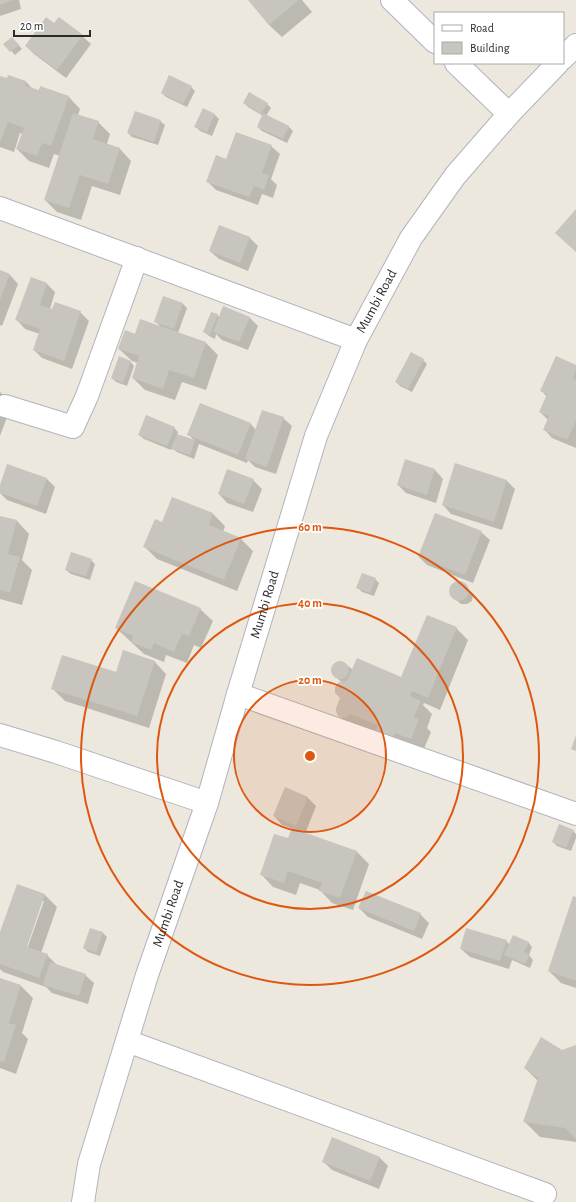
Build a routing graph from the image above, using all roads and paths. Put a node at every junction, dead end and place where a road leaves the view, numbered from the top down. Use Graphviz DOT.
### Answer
graph roads {
  1 [pos="392,0"];
  2 [pos="434,41"];
  3 [pos="576,45"];
  4 [pos="564,57"];
  5 [pos="457,64"];
  6 [pos="557,64"];
  7 [pos="508,114"];
  8 [pos="0,208"];
  9 [pos="137,258"];
  10 [pos="356,340"];
  11 [pos="5,406"];
  12 [pos="238,694"];
  13 [pos="0,735"];
  14 [pos="207,802"];
  15 [pos="576,814"];
  16 [pos="127,1041"];
  17 [pos="545,1194"];
  18 [pos="83,1202"];
  1 -- 2 [label="street"];
  3 -- 4 [label="street"];
  5 -- 7 [label="street"];
  6 -- 7 [label="street, Mumbi Road"];
  7 -- 10 [label="street, Mumbi Road"];
  8 -- 9 [label="street"];
  9 -- 10 [label="street"];
  9 -- 11 [label="street"];
  10 -- 12 [label="street, Mumbi Road"];
  12 -- 14 [label="street, Mumbi Road"];
  12 -- 15 [label="street"];
  13 -- 14 [label="street"];
  14 -- 16 [label="street, Mumbi Road"];
  16 -- 17 [label="street"];
  16 -- 18 [label="street, Mumbi Road"];
}
